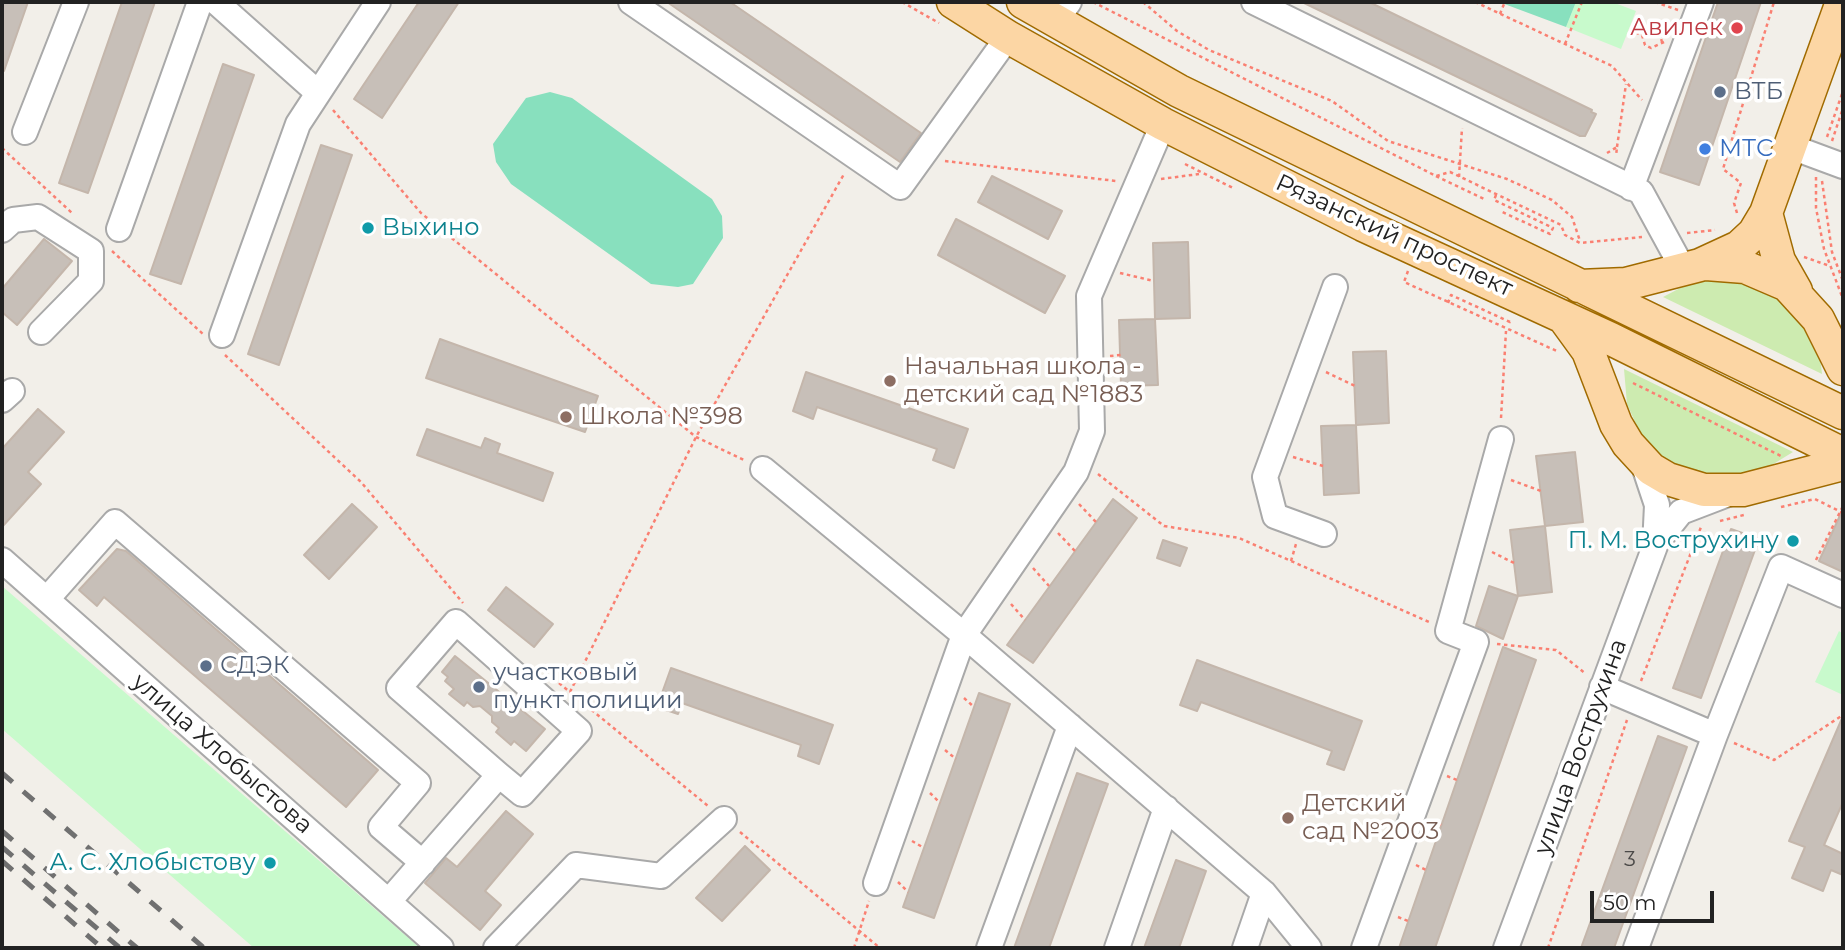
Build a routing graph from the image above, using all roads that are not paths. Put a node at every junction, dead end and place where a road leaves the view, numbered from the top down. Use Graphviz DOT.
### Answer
graph roads {
  1 [pos="76,2"];
  2 [pos="200,2"];
  3 [pos="216,2"];
  4 [pos="378,2"];
  5 [pos="631,2"];
  6 [pos="953,2"];
  7 [pos="1023,2"];
  8 [pos="1254,2"];
  9 [pos="1701,2"];
  10 [pos="1062,12"];
  11 [pos="1840,12"];
  12 [pos="1008,37"];
  13 [pos="317,92"];
  14 [pos="1163,124"];
  15 [pos="25,132"];
  16 [pos="1789,146"];
  17 [pos="1843,166"];
  18 [pos="1631,188"];
  19 [pos="1753,215"];
  20 [pos="2,230"];
  21 [pos="115,239"];
  22 [pos="1684,269"];
  23 [pos="1577,286"];
  24 [pos="1335,287"];
  25 [pos="1626,311"];
  26 [pos="1560,314"];
  27 [pos="1826,331"];
  28 [pos="41,332"];
  29 [pos="1611,339"];
  30 [pos="215,340"];
  31 [pos="1610,406"];
  32 [pos="1836,410"];
  33 [pos="1501,439"];
  34 [pos="1815,440"];
  35 [pos="1843,454"];
  36 [pos="1642,460"];
  37 [pos="1843,464"];
  38 [pos="763,469"];
  39 [pos="1752,488"];
  40 [pos="1324,534"];
  41 [pos="1655,545"];
  42 [pos="2,560"];
  43 [pos="1843,595"];
  44 [pos="47,599"];
  45 [pos="964,635"];
  46 [pos="1594,686"];
  47 [pos="1070,726"];
  48 [pos="1715,735"];
  49 [pos="499,775"];
  50 [pos="1166,808"];
  51 [pos="724,819"];
  52 [pos="423,863"];
  53 [pos="876,883"];
  54 [pos="1264,893"];
  55 [pos="389,901"];
  56 [pos="441,948"];
  57 [pos="496,948"];
  58 [pos="989,948"];
  59 [pos="1117,948"];
  60 [pos="1245,948"];
  61 [pos="1309,948"];
  62 [pos="1364,948"];
  63 [pos="1506,948"];
  64 [pos="1636,948"];
  1 -- 15 [label="street"];
  2 -- 21 [label="street"];
  3 -- 13 [label="street"];
  4 -- 13 [label="street"];
  5 -- 12 [label="street"];
  6 -- 12 [label="main road, Рязанский проспект"];
  7 -- 10 [label="main road, Рязанский проспект"];
  8 -- 18 [label="street"];
  9 -- 18 [label="street"];
  10 -- 23 [label="main road, Рязанский проспект"];
  11 -- 16 [label="main road"];
  12 -- 14 [label="main road, Рязанский проспект"];
  13 -- 30 [label="street"];
  14 -- 26 [label="main road, Рязанский проспект"];
  14 -- 45 [label="street"];
  16 -- 17 [label="street"];
  16 -- 19 [label="main road"];
  18 -- 22 [label="street"];
  19 -- 22 [label="main road"];
  19 -- 27 [label="main road"];
  20 -- 28 [label="street"];
  22 -- 23 [label="main road"];
  22 -- 25 [label="main road"];
  22 -- 27 [label="main road"];
  23 -- 25 [label="main road, Рязанский проспект"];
  24 -- 40 [label="street"];
  25 -- 29 [label="main road"];
  25 -- 32 [label="main road, Рязанский проспект"];
  26 -- 29 [label="main road, Рязанский проспект"];
  26 -- 31 [label="main road"];
  27 -- 32 [label="main road"];
  29 -- 31 [label="main road"];
  29 -- 34 [label="main road, Рязанский проспект"];
  31 -- 36 [label="main road"];
  32 -- 34 [label="main road"];
  33 -- 62 [label="street"];
  34 -- 35 [label="main road, Рязанский проспект"];
  34 -- 39 [label="main road"];
  36 -- 39 [label="main road"];
  36 -- 41 [label="street, улица Вострухина"];
  37 -- 39 [label="main road"];
  38 -- 45 [label="street"];
  39 -- 41 [label="street, улица Вострухина"];
  41 -- 46 [label="street, улица Вострухина"];
  42 -- 44 [label="street, улица Хлобыстова"];
  43 -- 48 [label="street"];
  44 -- 52 [label="street"];
  44 -- 55 [label="street, улица Хлобыстова"];
  45 -- 47 [label="street"];
  45 -- 53 [label="street"];
  46 -- 48 [label="street"];
  46 -- 63 [label="street, улица Вострухина"];
  47 -- 50 [label="street"];
  47 -- 58 [label="street"];
  48 -- 64 [label="street"];
  49 -- 49 [label="street"];
  49 -- 52 [label="street"];
  50 -- 54 [label="street"];
  50 -- 59 [label="street"];
  51 -- 57 [label="street"];
  52 -- 55 [label="street"];
  54 -- 60 [label="street"];
  54 -- 61 [label="street"];
  55 -- 56 [label="street, улица Хлобыстова"];
}
